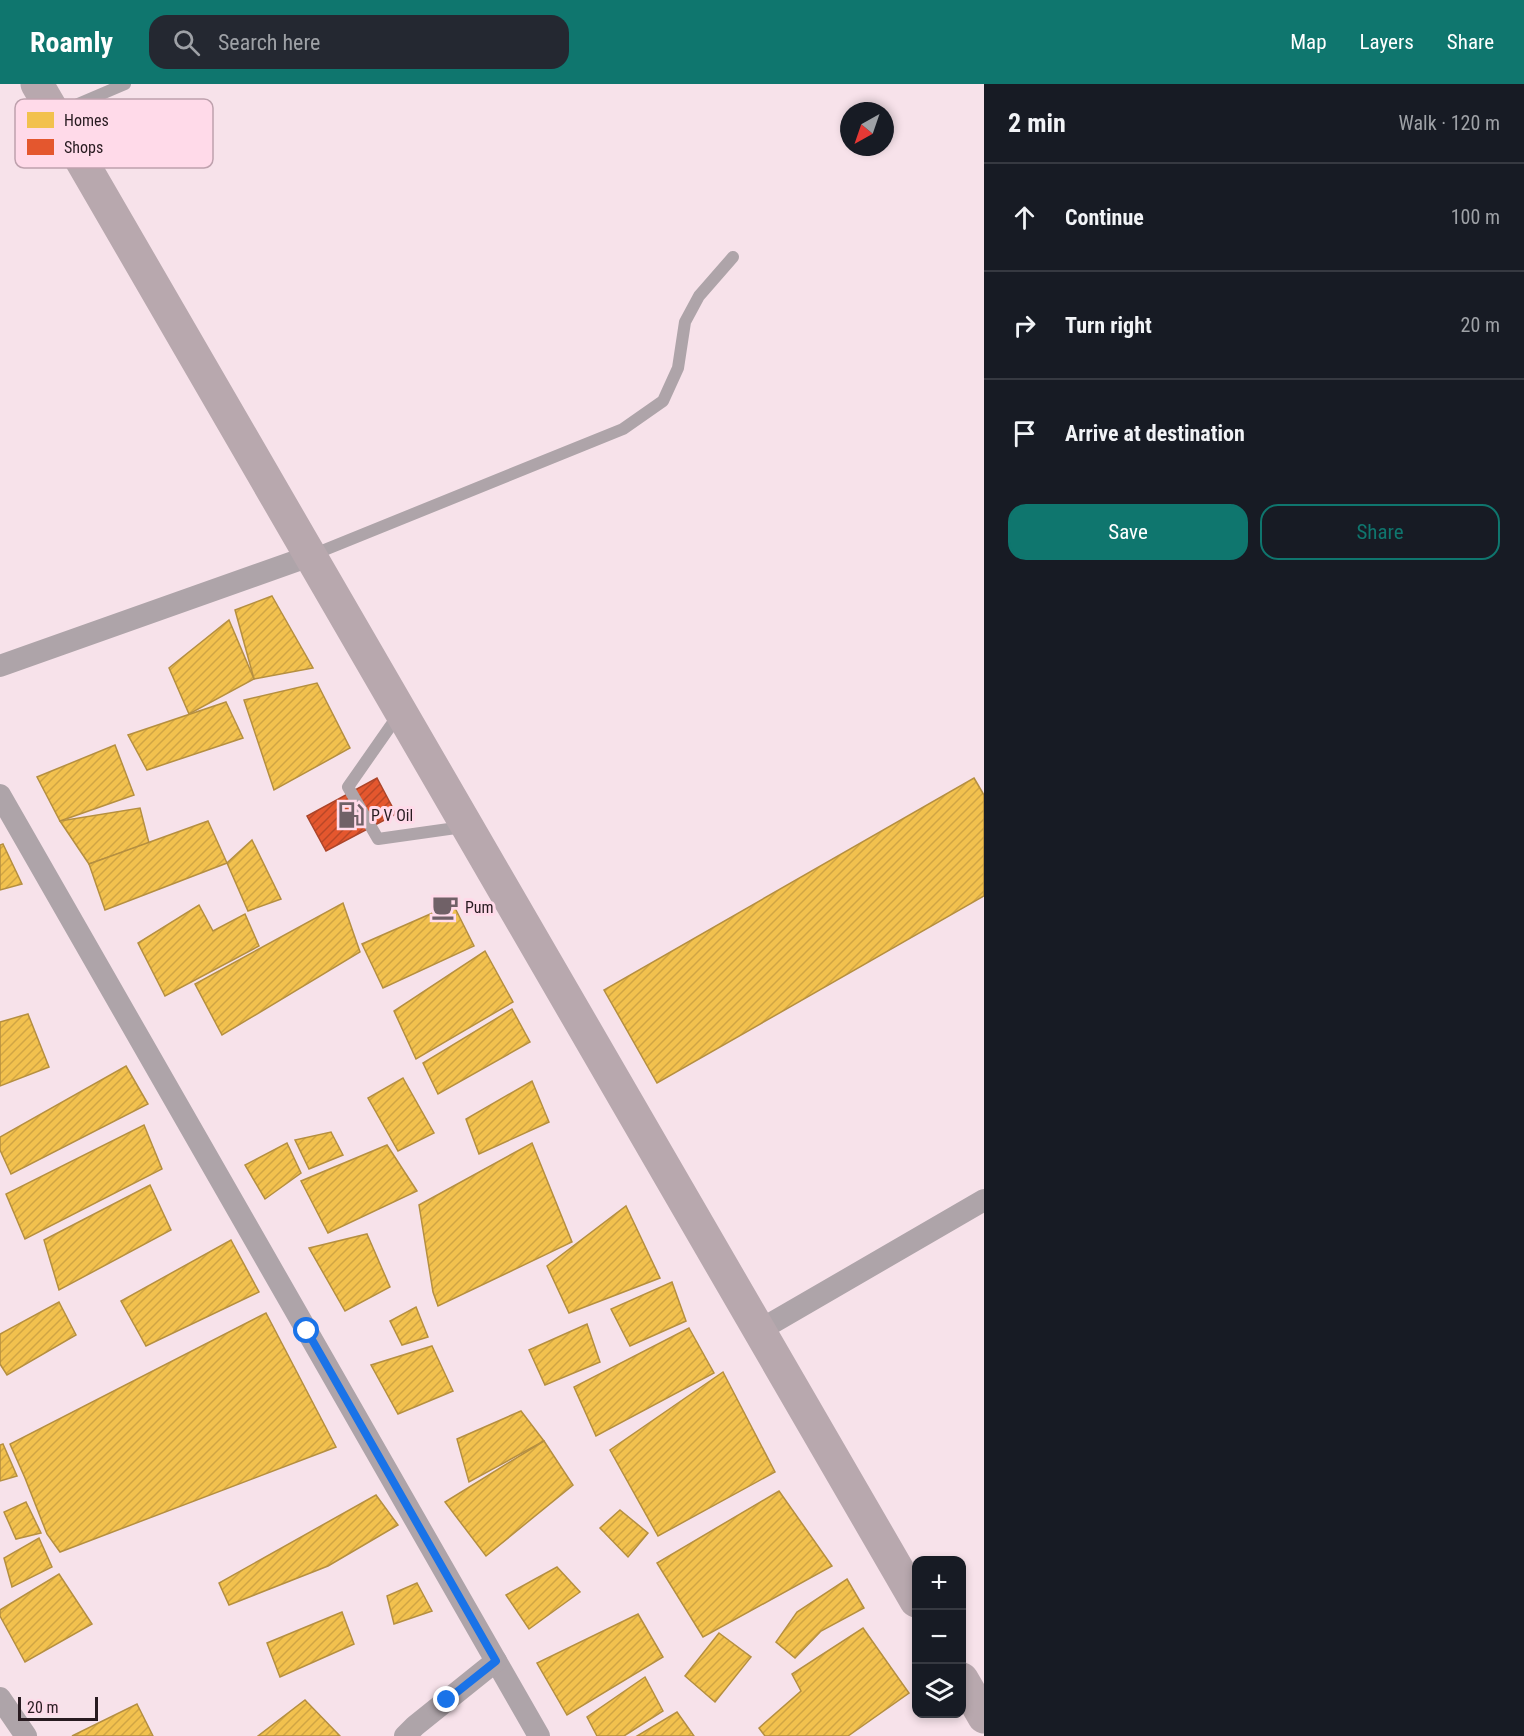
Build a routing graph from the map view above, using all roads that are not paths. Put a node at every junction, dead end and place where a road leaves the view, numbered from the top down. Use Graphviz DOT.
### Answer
graph roads {
  1 [pos="37,84"];
  2 [pos="125,84"];
  3 [pos="46,99"];
  4 [pos="90,99"];
  5 [pos="85,168"];
  6 [pos="733,257"];
  7 [pos="310,555"];
  8 [pos="0,666"];
  9 [pos="400,711"];
  10 [pos="0,795"];
  11 [pos="467,826"];
  12 [pos="984,1200"];
  13 [pos="759,1330"];
  14 [pos="912,1594"];
  15 [pos="496,1661"];
  16 [pos="966,1686"];
  17 [pos="0,1698"];
  18 [pos="984,1718"];
  19 [pos="26,1736"];
  20 [pos="405,1736"];
  21 [pos="539,1736"];
  1 -- 3 [label="highway"];
  2 -- 4 [label="lane"];
  5 -- 7 [label="highway"];
  6 -- 7 [label="lane"];
  7 -- 8 [label="street"];
  7 -- 9 [label="highway"];
  9 -- 11 [label="highway"];
  9 -- 11 [label="lane"];
  10 -- 15 [label="street"];
  11 -- 13 [label="highway"];
  12 -- 13 [label="street"];
  13 -- 14 [label="highway"];
  15 -- 20 [label="street"];
  15 -- 21 [label="street"];
  16 -- 18 [label="highway"];
  17 -- 19 [label="street"];
}
